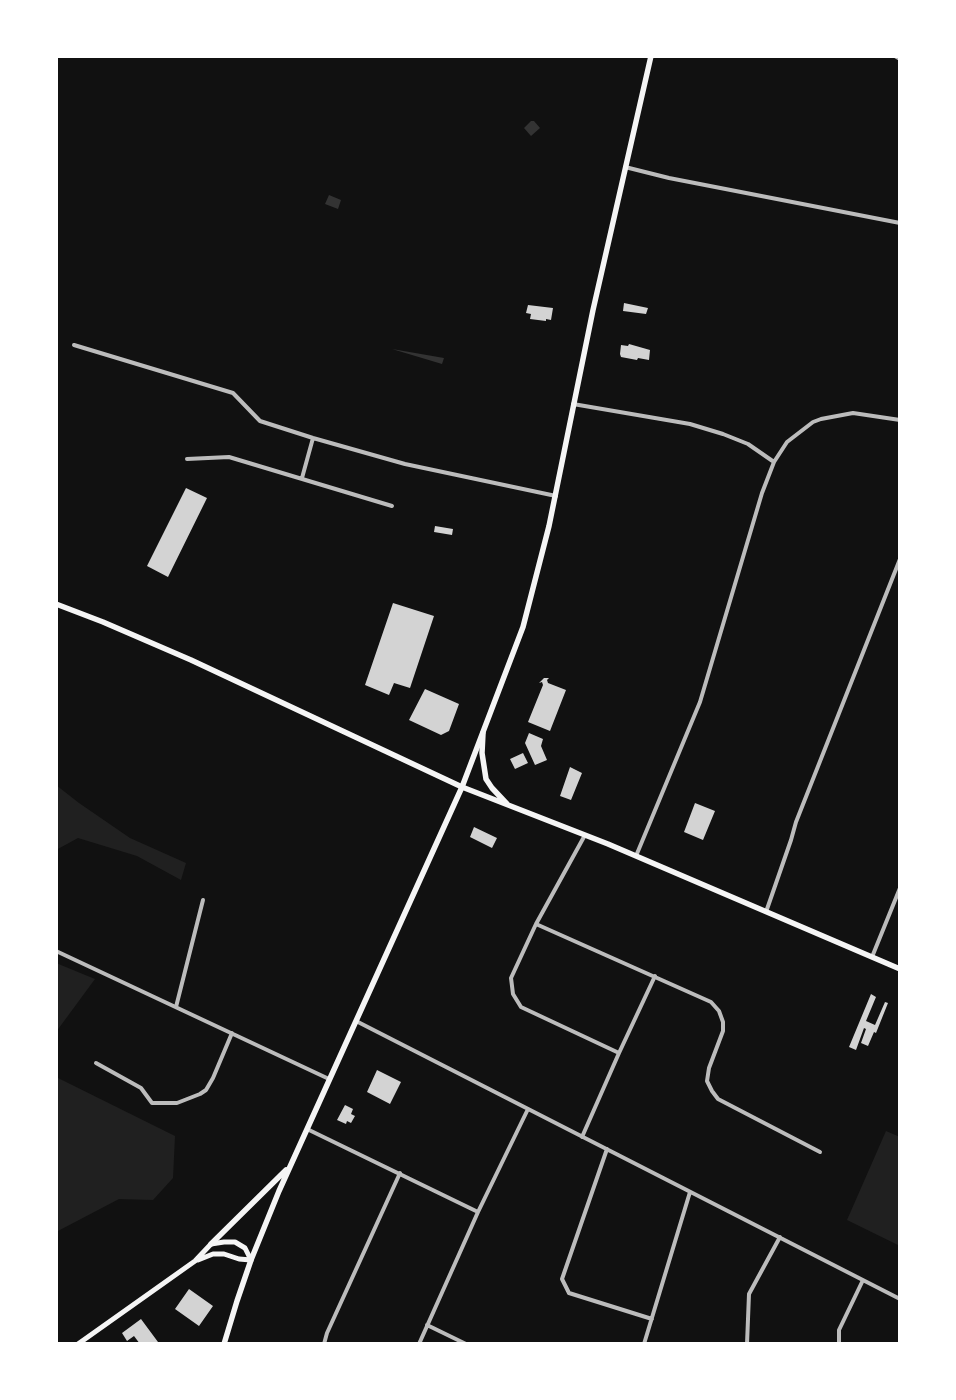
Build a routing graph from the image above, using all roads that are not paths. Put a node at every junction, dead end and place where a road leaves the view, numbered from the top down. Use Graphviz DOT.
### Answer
graph roads {
  1 [pos="652,56"];
  2 [pos="895,56"];
  3 [pos="900,59"];
  4 [pos="625,167"];
  5 [pos="900,223"];
  6 [pos="74,345"];
  7 [pos="573,404"];
  8 [pos="900,420"];
  9 [pos="313,438"];
  10 [pos="187,459"];
  11 [pos="774,462"];
  12 [pos="302,478"];
  13 [pos="556,496"];
  14 [pos="392,506"];
  15 [pos="900,559"];
  16 [pos="56,604"];
  17 [pos="483,732"];
  18 [pos="462,787"];
  19 [pos="509,806"];
  20 [pos="585,835"];
  21 [pos="636,856"];
  22 [pos="900,888"];
  23 [pos="203,900"];
  24 [pos="766,912"];
  25 [pos="536,924"];
  26 [pos="56,951"];
  27 [pos="872,957"];
  28 [pos="900,969"];
  29 [pos="655,976"];
  30 [pos="176,1007"];
  31 [pos="356,1021"];
  32 [pos="232,1033"];
  33 [pos="619,1053"];
  34 [pos="96,1063"];
  35 [pos="329,1079"];
  36 [pos="528,1109"];
  37 [pos="306,1128"];
  38 [pos="582,1137"];
  39 [pos="607,1149"];
  40 [pos="820,1152"];
  41 [pos="289,1166"];
  42 [pos="400,1174"];
  43 [pos="690,1192"];
  44 [pos="478,1212"];
  45 [pos="780,1238"];
  46 [pos="211,1244"];
  47 [pos="251,1260"];
  48 [pos="195,1261"];
  49 [pos="863,1280"];
  50 [pos="900,1299"];
  51 [pos="652,1319"];
  52 [pos="427,1325"];
  53 [pos="78,1344"];
  54 [pos="224,1344"];
  55 [pos="324,1344"];
  56 [pos="419,1344"];
  57 [pos="466,1344"];
  58 [pos="644,1344"];
  59 [pos="747,1344"];
  60 [pos="839,1344"];
  1 -- 4 [label="main road"];
  2 -- 3 [label="street"];
  4 -- 5 [label="street"];
  4 -- 7 [label="main road"];
  6 -- 9 [label="street"];
  7 -- 11 [label="street"];
  7 -- 13 [label="main road"];
  8 -- 11 [label="street"];
  9 -- 12 [label="street"];
  9 -- 13 [label="street"];
  10 -- 12 [label="street"];
  11 -- 21 [label="street"];
  12 -- 14 [label="street"];
  13 -- 17 [label="main road"];
  15 -- 24 [label="street"];
  16 -- 18 [label="main road"];
  17 -- 18 [label="main road"];
  17 -- 19 [label="main road"];
  18 -- 19 [label="main road"];
  18 -- 31 [label="main road"];
  19 -- 20 [label="main road"];
  20 -- 21 [label="main road"];
  20 -- 25 [label="street"];
  21 -- 24 [label="main road"];
  22 -- 27 [label="street"];
  23 -- 30 [label="street"];
  24 -- 27 [label="main road"];
  25 -- 29 [label="street"];
  25 -- 33 [label="street"];
  26 -- 30 [label="street"];
  27 -- 28 [label="main road"];
  29 -- 33 [label="street"];
  29 -- 40 [label="street"];
  30 -- 32 [label="street"];
  31 -- 35 [label="main road"];
  31 -- 36 [label="street"];
  32 -- 34 [label="street"];
  32 -- 35 [label="street"];
  33 -- 38 [label="street"];
  35 -- 37 [label="main road"];
  36 -- 38 [label="street"];
  36 -- 44 [label="street"];
  37 -- 41 [label="main road"];
  37 -- 42 [label="street"];
  38 -- 39 [label="street"];
  39 -- 43 [label="street"];
  39 -- 51 [label="street"];
  41 -- 46 [label="main road"];
  41 -- 47 [label="main road"];
  42 -- 44 [label="street"];
  42 -- 55 [label="street"];
  43 -- 45 [label="street"];
  43 -- 51 [label="street"];
  44 -- 52 [label="street"];
  45 -- 49 [label="street"];
  45 -- 59 [label="street"];
  46 -- 47 [label="main road"];
  46 -- 48 [label="main road"];
  47 -- 48 [label="main road"];
  47 -- 54 [label="main road"];
  48 -- 53 [label="main road"];
  49 -- 50 [label="street"];
  49 -- 60 [label="street"];
  51 -- 58 [label="street"];
  52 -- 56 [label="street"];
  52 -- 57 [label="street"];
}
